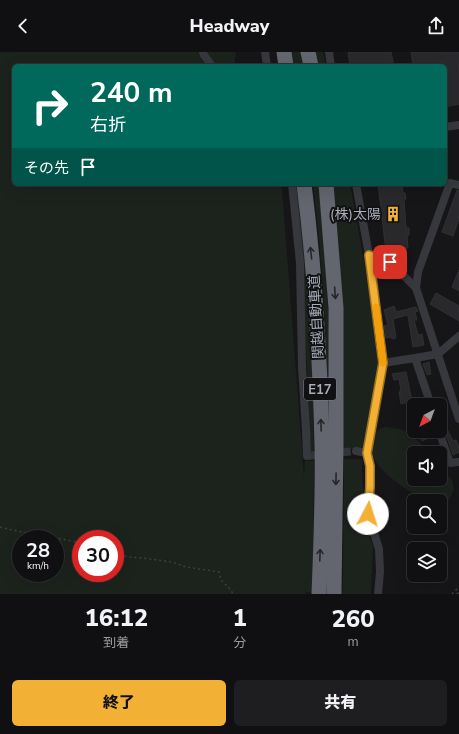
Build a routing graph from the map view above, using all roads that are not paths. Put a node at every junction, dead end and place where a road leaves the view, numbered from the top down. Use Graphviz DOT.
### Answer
graph roads {
  1 [pos="203,52"];
  2 [pos="265,52"];
  3 [pos="284,52"];
  4 [pos="308,52"];
  5 [pos="329,52"];
  6 [pos="211,64"];
  7 [pos="268,64"];
  8 [pos="286,64"];
  9 [pos="311,64"];
  10 [pos="331,64"];
  11 [pos="459,125"];
  12 [pos="447,127"];
  13 [pos="459,185"];
  14 [pos="292,186"];
  15 [pos="304,186"];
  16 [pos="326,186"];
  17 [pos="356,186"];
  18 [pos="369,255"];
  19 [pos="416,288"];
  20 [pos="459,336"];
  21 [pos="438,354"];
  22 [pos="415,358"];
  23 [pos="383,363"];
  24 [pos="429,398"];
  25 [pos="459,419"];
  26 [pos="441,438"];
  27 [pos="356,451"];
  28 [pos="367,453"];
  29 [pos="307,456"];
  30 [pos="459,462"];
  31 [pos="319,594"];
  32 [pos="334,594"];
  33 [pos="378,594"];
  1 -- 6 [label="street"];
  2 -- 7 [label="street"];
  3 -- 8 [label="highway"];
  4 -- 9 [label="highway"];
  5 -- 10 [label="street"];
  11 -- 12 [label="street"];
  13 -- 19 [label="street"];
  14 -- 29 [label="street"];
  31 -- 15 [label="highway, 関越自動車道 / E17, one-way"];
  16 -- 32 [label="highway, 関越自動車道 / E17, one-way"];
  17 -- 18 [label="street"];
  18 -- 19 [label="street"];
  18 -- 23 [label="street"];
  19 -- 21 [label="street"];
  20 -- 21 [label="street"];
  21 -- 22 [label="street"];
  21 -- 25 [label="street"];
  22 -- 23 [label="street"];
  22 -- 24 [label="street"];
  23 -- 28 [label="street"];
  26 -- 30 [label="street"];
  27 -- 28 [label="street"];
  28 -- 33 [label="street"];
}
